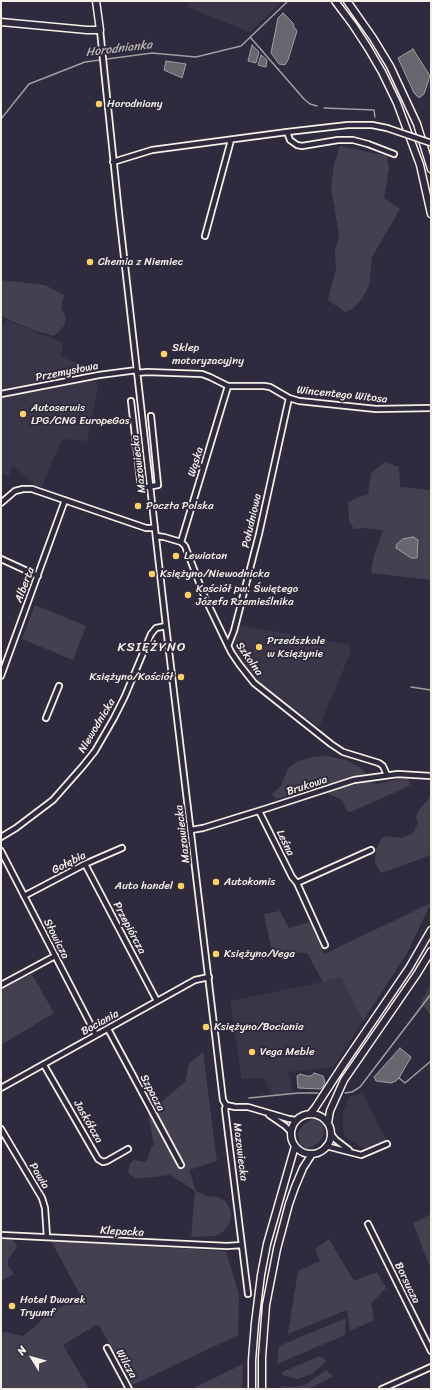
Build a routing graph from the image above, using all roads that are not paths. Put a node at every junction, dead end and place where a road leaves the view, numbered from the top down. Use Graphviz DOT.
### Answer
graph roads {
  1 [pos="96,1"];
  2 [pos="335,1"];
  3 [pos="347,1"];
  4 [pos="1,22"];
  5 [pos="100,30"];
  6 [pos="287,132"];
  7 [pos="230,140"];
  8 [pos="431,143"];
  9 [pos="394,154"];
  10 [pos="113,162"];
  11 [pos="431,169"];
  12 [pos="431,214"];
  13 [pos="205,236"];
  14 [pos="137,371"];
  15 [pos="228,386"];
  16 [pos="1,394"];
  17 [pos="289,398"];
  18 [pos="131,401"];
  19 [pos="431,408"];
  20 [pos="151,416"];
  21 [pos="150,488"];
  22 [pos="66,500"];
  23 [pos="1,503"];
  24 [pos="155,528"];
  25 [pos="156,536"];
  26 [pos="181,542"];
  27 [pos="1,559"];
  28 [pos="38,576"];
  29 [pos="166,626"];
  30 [pos="228,646"];
  31 [pos="1,676"];
  32 [pos="59,686"];
  33 [pos="46,718"];
  34 [pos="387,775"];
  35 [pos="431,776"];
  36 [pos="259,811"];
  37 [pos="191,830"];
  38 [pos="1,837"];
  39 [pos="122,848"];
  40 [pos="370,850"];
  41 [pos="1,851"];
  42 [pos="85,864"];
  43 [pos="297,883"];
  44 [pos="24,896"];
  45 [pos="431,930"];
  46 [pos="325,945"];
  47 [pos="431,950"];
  48 [pos="55,956"];
  49 [pos="209,977"];
  50 [pos="1,985"];
  51 [pos="157,1001"];
  52 [pos="108,1028"];
  53 [pos="96,1035"];
  54 [pos="44,1065"];
  55 [pos="1,1088"];
  56 [pos="226,1105"];
  57 [pos="266,1113"];
  58 [pos="310,1114"];
  59 [pos="296,1120"];
  60 [pos="328,1124"];
  61 [pos="1,1129"];
  62 [pos="291,1132"];
  63 [pos="331,1134"];
  64 [pos="387,1144"];
  65 [pos="295,1146"];
  66 [pos="326,1146"];
  67 [pos="128,1149"];
  68 [pos="352,1152"];
  69 [pos="312,1154"];
  70 [pos="181,1165"];
  71 [pos="368,1224"];
  72 [pos="1,1235"];
  73 [pos="47,1237"];
  74 [pos="242,1245"];
  75 [pos="248,1294"];
  76 [pos="107,1348"];
  77 [pos="431,1351"];
  78 [pos="431,1367"];
  79 [pos="127,1388"];
  80 [pos="252,1389"];
  81 [pos="262,1389"];
  82 [pos="382,1389"];
  1 -- 5 [label="main road"];
  2 -- 12 [label="main road"];
  3 -- 11 [label="main road"];
  4 -- 5 [label="main road"];
  5 -- 10 [label="street, Mazowiecka"];
  6 -- 7 [label="street"];
  6 -- 8 [label="street, bridge"];
  6 -- 9 [label="street"];
  7 -- 10 [label="street"];
  7 -- 13 [label="street"];
  10 -- 14 [label="street, Mazowiecka"];
  14 -- 15 [label="street, Wincentego Witosa"];
  14 -- 16 [label="street, Przemysłowa"];
  14 -- 21 [label="street, Mazowiecka"];
  15 -- 17 [label="street, Wincentego Witosa"];
  15 -- 26 [label="street, Wąska"];
  17 -- 19 [label="street, Wincentego Witosa"];
  17 -- 30 [label="street, Południowa"];
  18 -- 21 [label="street"];
  20 -- 21 [label="street"];
  21 -- 24 [label="street, Mazowiecka"];
  22 -- 23 [label="street"];
  22 -- 24 [label="street"];
  22 -- 28 [label="street, Alberta"];
  24 -- 25 [label="street, Mazowiecka"];
  25 -- 26 [label="street"];
  25 -- 29 [label="street, Mazowiecka"];
  26 -- 30 [label="street, Szkolna"];
  27 -- 28 [label="street"];
  28 -- 31 [label="street, Alberta"];
  29 -- 37 [label="street, Mazowiecka"];
  29 -- 38 [label="street, Niewodnicka"];
  30 -- 34 [label="street, Szkolna"];
  32 -- 33 [label="street"];
  34 -- 35 [label="street, Brukowa"];
  34 -- 36 [label="street, Brukowa"];
  36 -- 37 [label="street, Brukowa"];
  36 -- 43 [label="street, Leśna"];
  37 -- 49 [label="street, Mazowiecka"];
  39 -- 42 [label="street, Gołębia"];
  40 -- 43 [label="street"];
  41 -- 44 [label="street, Słowicza"];
  42 -- 44 [label="street, Gołębia"];
  42 -- 51 [label="street, Przepiórcza"];
  43 -- 46 [label="street, Leśna"];
  44 -- 48 [label="street, Słowicza"];
  45 -- 58 [label="main road"];
  47 -- 60 [label="main road"];
  48 -- 50 [label="street"];
  48 -- 53 [label="street, Słowicza"];
  49 -- 51 [label="street, Bociania"];
  49 -- 56 [label="street, Mazowiecka"];
  51 -- 52 [label="street, Bociania"];
  52 -- 53 [label="street, Bociania"];
  52 -- 70 [label="street, Szpacza"];
  53 -- 54 [label="street, Bociania"];
  54 -- 55 [label="street, Bociania"];
  54 -- 67 [label="street, Jaskółcza"];
  56 -- 57 [label="street"];
  56 -- 74 [label="street, Mazowiecka"];
  57 -- 59 [label="street"];
  57 -- 62 [label="street"];
  58 -- 59 [label="main road"];
  58 -- 60 [label="main road"];
  59 -- 62 [label="main road"];
  60 -- 63 [label="main road"];
  61 -- 73 [label="street, Pawia"];
  62 -- 65 [label="main road"];
  63 -- 66 [label="main road"];
  63 -- 68 [label="street"];
  64 -- 68 [label="street"];
  65 -- 69 [label="main road"];
  65 -- 80 [label="main road"];
  66 -- 68 [label="street"];
  66 -- 69 [label="main road"];
  69 -- 81 [label="main road"];
  71 -- 77 [label="street, Borsucza"];
  72 -- 73 [label="street, Klepacka"];
  73 -- 74 [label="street, Klepacka"];
  74 -- 75 [label="street, Mazowiecka"];
  76 -- 79 [label="street, Wilcza"];
  78 -- 82 [label="street"];
}
